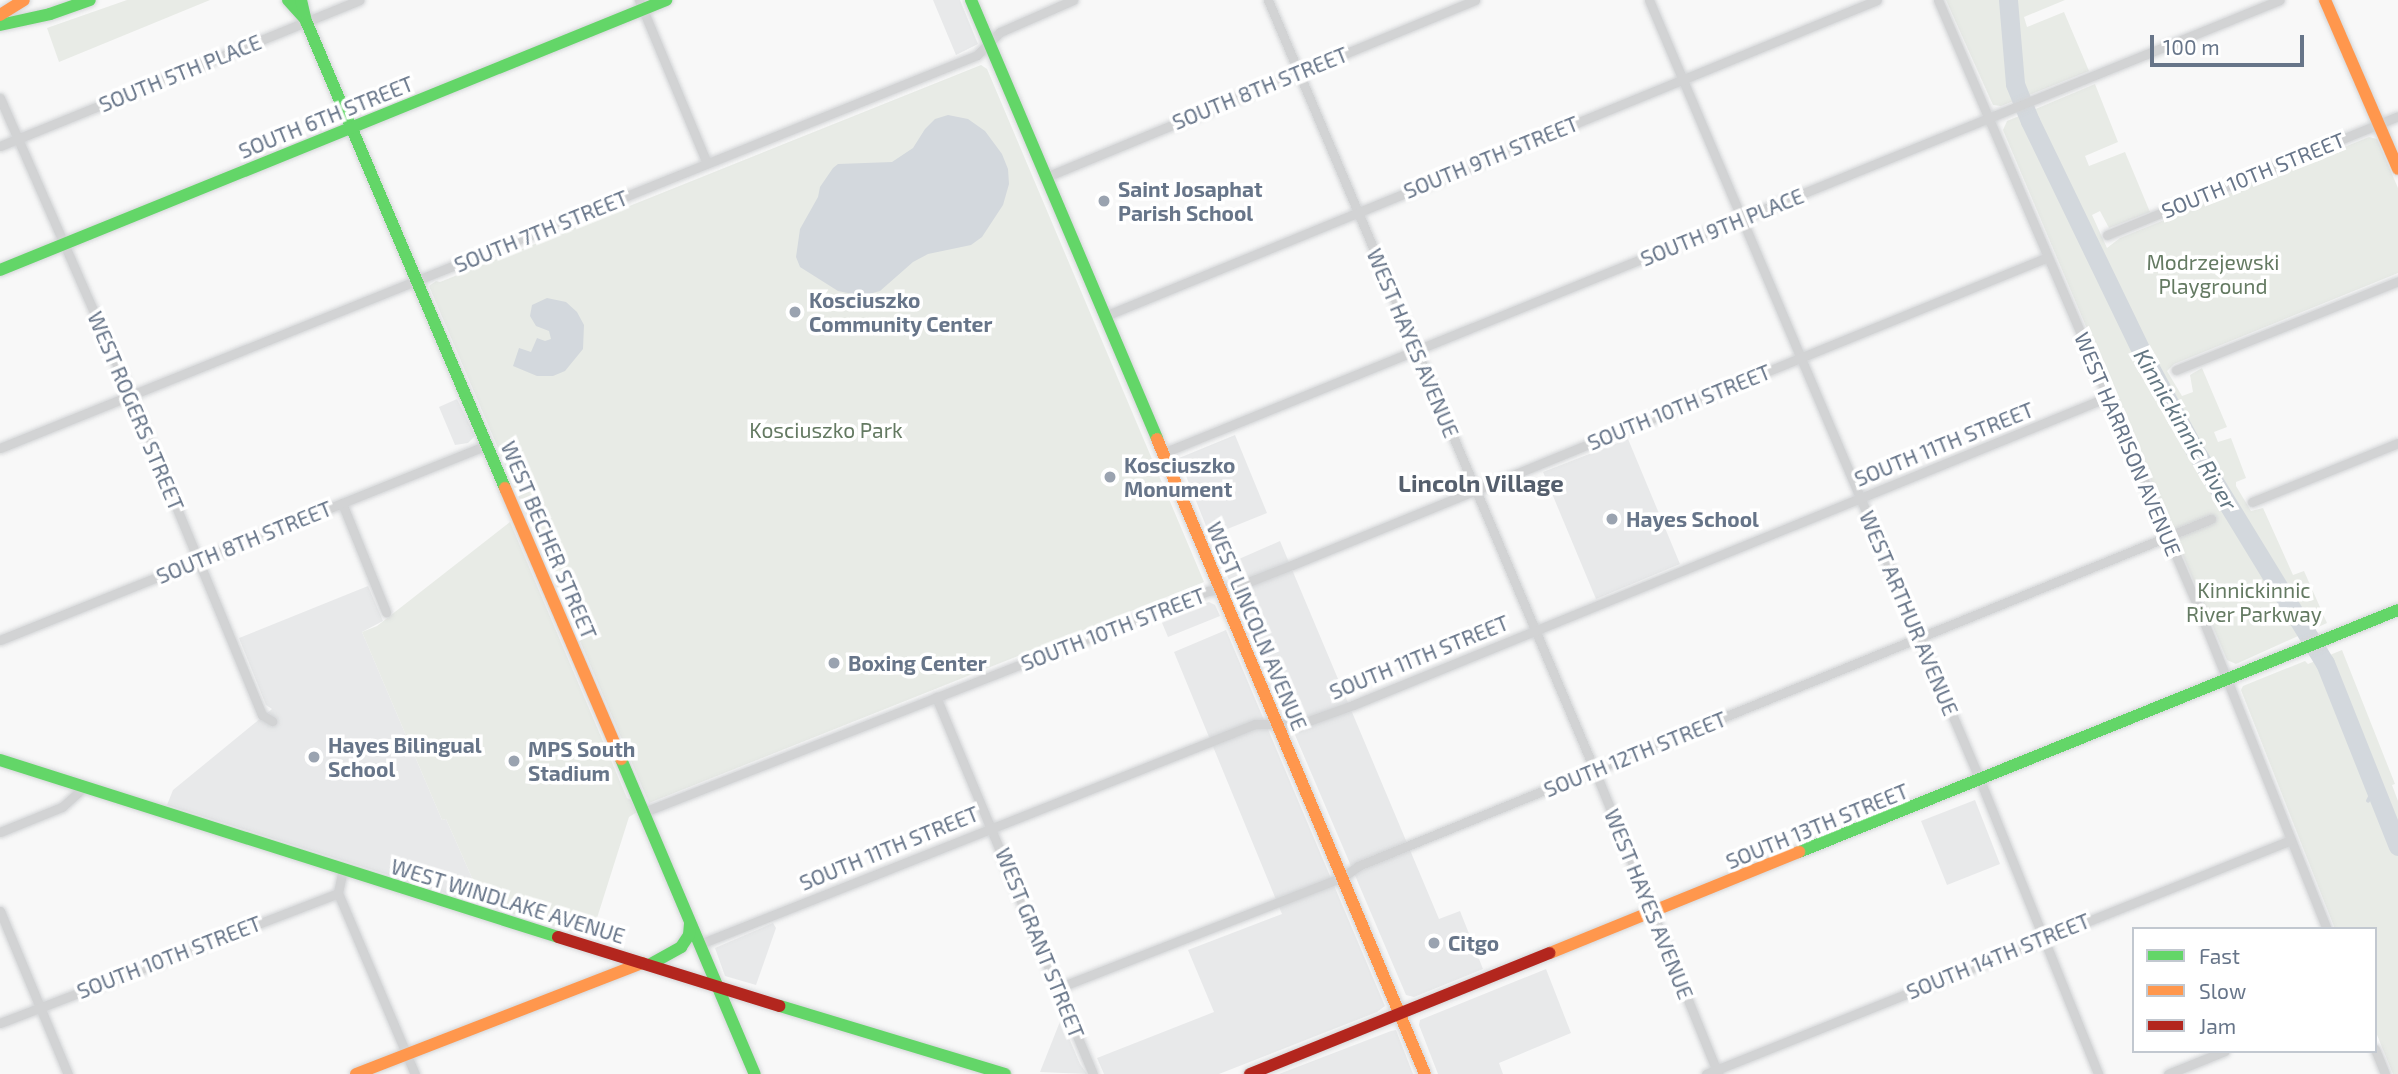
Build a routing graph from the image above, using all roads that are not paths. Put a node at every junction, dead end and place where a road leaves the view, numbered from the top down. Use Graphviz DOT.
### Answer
graph roads {
  1 [pos="6,0"];
  2 [pos="24,0"];
  3 [pos="90,0"];
  4 [pos="289,0"];
  5 [pos="302,0"];
  6 [pos="359,0"];
  7 [pos="666,0"];
  8 [pos="971,0"];
  9 [pos="1073,0"];
  10 [pos="1268,0"];
  11 [pos="1475,0"];
  12 [pos="1649,0"];
  13 [pos="1877,0"];
  14 [pos="1938,0"];
  15 [pos="2280,0"];
  16 [pos="2325,0"];
  17 [pos="0,2"];
  18 [pos="641,5"];
  19 [pos="0,15"];
  20 [pos="306,21"];
  21 [pos="0,24"];
  22 [pos="989,43"];
  23 [pos="1298,72"];
  24 [pos="1683,79"];
  25 [pos="0,98"];
  26 [pos="2398,116"];
  27 [pos="1989,119"];
  28 [pos="2379,124"];
  29 [pos="352,127"];
  30 [pos="18,139"];
  31 [pos="0,146"];
  32 [pos="707,163"];
  33 [pos="2398,169"];
  34 [pos="1046,177"];
  35 [pos="1358,212"];
  36 [pos="1742,219"];
  37 [pos="2108,235"];
  38 [pos="63,245"];
  39 [pos="2048,257"];
  40 [pos="0,270"];
  41 [pos="418,281"];
  42 [pos="2398,281"];
  43 [pos="1105,316"];
  44 [pos="1417,352"];
  45 [pos="1801,357"];
  46 [pos="2176,370"];
  47 [pos="130,395"];
  48 [pos="2108,397"];
  49 [pos="2398,443"];
  50 [pos="487,444"];
  51 [pos="0,448"];
  52 [pos="1163,453"];
  53 [pos="1476,491"];
  54 [pos="1861,499"];
  55 [pos="2252,502"];
  56 [pos="342,503"];
  57 [pos="2211,519"];
  58 [pos="2168,537"];
  59 [pos="200,559"];
  60 [pos="1221,588"];
  61 [pos="2398,610"];
  62 [pos="386,612"];
  63 [pos="1535,630"];
  64 [pos="1920,638"];
  65 [pos="0,640"];
  66 [pos="2227,679"];
  67 [pos="936,696"];
  68 [pos="272,721"];
  69 [pos="1278,723"];
  70 [pos="0,760"];
  71 [pos="1595,771"];
  72 [pos="1980,780"];
  73 [pos="83,788"];
  74 [pos="644,812"];
  75 [pos="992,828"];
  76 [pos="0,832"];
  77 [pos="2291,840"];
  78 [pos="343,869"];
  79 [pos="1343,877"];
  80 [pos="338,893"];
  81 [pos="0,911"];
  82 [pos="1653,913"];
  83 [pos="690,919"];
  84 [pos="2326,927"];
  85 [pos="2043,938"];
  86 [pos="701,944"];
  87 [pos="645,964"];
  88 [pos="719,987"];
  89 [pos="1058,988"];
  90 [pos="40,1006"];
  91 [pos="1401,1014"];
  92 [pos="0,1023"];
  93 [pos="2220,1053"];
  94 [pos="2377,1053"];
  95 [pos="407,1054"];
  96 [pos="1718,1072"];
  97 [pos="68,1074"];
  98 [pos="356,1074"];
  99 [pos="415,1074"];
  100 [pos="755,1074"];
  101 [pos="1005,1074"];
  102 [pos="1093,1074"];
  103 [pos="1250,1074"];
  104 [pos="1425,1074"];
  105 [pos="1706,1074"];
  106 [pos="2098,1074"];
  107 [pos="2168,1074"];
  108 [pos="2385,1074"];
  1 -- 17 [label="main road"];
  2 -- 19 [label="main road"];
  3 -- 21 [label="main road"];
  4 -- 20 [label="main road, WEST BECHER STREET"];
  5 -- 20 [label="main road, WEST BECHER STREET"];
  6 -- 20 [label="street, SOUTH 5TH PLACE"];
  7 -- 18 [label="main road, SOUTH 6TH STREET"];
  8 -- 22 [label="main road, WEST LINCOLN AVENUE"];
  9 -- 22 [label="street, SOUTH 7TH STREET"];
  10 -- 23 [label="street, WEST HAYES AVENUE"];
  11 -- 23 [label="street, SOUTH 8TH STREET"];
  12 -- 24 [label="street, WEST ARTHUR AVENUE"];
  13 -- 24 [label="street, SOUTH 9TH STREET"];
  14 -- 27 [label="street, WEST HARRISON AVENUE"];
  15 -- 27 [label="street, SOUTH 9TH PLACE"];
  16 -- 28 [label="main road"];
  18 -- 29 [label="main road, SOUTH 6TH STREET"];
  18 -- 32 [label="street"];
  20 -- 29 [label="main road, WEST BECHER STREET"];
  20 -- 30 [label="street, SOUTH 5TH PLACE"];
  22 -- 32 [label="street, SOUTH 7TH STREET"];
  22 -- 34 [label="main road, WEST LINCOLN AVENUE"];
  23 -- 34 [label="street, SOUTH 8TH STREET"];
  23 -- 35 [label="street, WEST HAYES AVENUE"];
  24 -- 35 [label="street, SOUTH 9TH STREET"];
  24 -- 36 [label="street, WEST ARTHUR AVENUE"];
  25 -- 30 [label="street, WEST ROGERS STREET"];
  26 -- 28 [label="street, SOUTH 10TH STREET"];
  27 -- 36 [label="street, SOUTH 9TH PLACE"];
  27 -- 39 [label="street, WEST HARRISON AVENUE"];
  28 -- 33 [label="main road"];
  28 -- 37 [label="street, SOUTH 10TH STREET"];
  29 -- 38 [label="main road, SOUTH 6TH STREET"];
  29 -- 41 [label="main road, WEST BECHER STREET"];
  30 -- 31 [label="street, SOUTH 5TH PLACE"];
  30 -- 38 [label="street, WEST ROGERS STREET"];
  32 -- 41 [label="street, SOUTH 7TH STREET"];
  34 -- 43 [label="main road, WEST LINCOLN AVENUE"];
  35 -- 43 [label="street, SOUTH 9TH STREET"];
  35 -- 44 [label="street, WEST HAYES AVENUE"];
  36 -- 44 [label="street, SOUTH 9TH PLACE"];
  36 -- 45 [label="street, WEST ARTHUR AVENUE"];
  38 -- 40 [label="main road, SOUTH 6TH STREET"];
  38 -- 47 [label="street, WEST ROGERS STREET"];
  39 -- 45 [label="street, SOUTH 10TH STREET"];
  39 -- 48 [label="street, WEST HARRISON AVENUE"];
  41 -- 47 [label="street, SOUTH 7TH STREET"];
  41 -- 50 [label="main road, WEST BECHER STREET"];
  42 -- 46 [label="street"];
  43 -- 52 [label="main road, WEST LINCOLN AVENUE"];
  44 -- 52 [label="street, SOUTH 9TH PLACE"];
  44 -- 53 [label="street, WEST HAYES AVENUE"];
  45 -- 53 [label="street, SOUTH 10TH STREET"];
  45 -- 54 [label="street, WEST ARTHUR AVENUE"];
  47 -- 51 [label="street, SOUTH 7TH STREET"];
  47 -- 59 [label="street, WEST ROGERS STREET"];
  48 -- 54 [label="street, SOUTH 11TH STREET"];
  48 -- 58 [label="street, WEST HARRISON AVENUE"];
  49 -- 55 [label="street"];
  50 -- 56 [label="street, SOUTH 8TH STREET"];
  50 -- 74 [label="main road, WEST BECHER STREET"];
  52 -- 60 [label="main road, WEST LINCOLN AVENUE"];
  53 -- 60 [label="street, SOUTH 10TH STREET"];
  53 -- 63 [label="street, WEST HAYES AVENUE"];
  54 -- 63 [label="street, SOUTH 11TH STREET"];
  54 -- 64 [label="street, WEST ARTHUR AVENUE"];
  56 -- 59 [label="street, SOUTH 8TH STREET"];
  56 -- 62 [label="street"];
  57 -- 58 [label="street, SOUTH 12TH STREET"];
  58 -- 64 [label="street, SOUTH 12TH STREET"];
  58 -- 66 [label="street, WEST HARRISON AVENUE"];
  59 -- 65 [label="street, SOUTH 8TH STREET"];
  59 -- 68 [label="street, WEST ROGERS STREET"];
  60 -- 67 [label="street, SOUTH 10TH STREET"];
  60 -- 69 [label="main road, WEST LINCOLN AVENUE"];
  61 -- 66 [label="main road, SOUTH 13TH STREET"];
  63 -- 69 [label="street, SOUTH 11TH STREET"];
  63 -- 71 [label="street, WEST HAYES AVENUE"];
  64 -- 71 [label="street, SOUTH 12TH STREET"];
  64 -- 72 [label="street, WEST ARTHUR AVENUE"];
  66 -- 72 [label="main road, SOUTH 13TH STREET"];
  66 -- 77 [label="street, WEST HARRISON AVENUE"];
  67 -- 74 [label="street, SOUTH 10TH STREET"];
  67 -- 75 [label="street, WEST GRANT STREET"];
  69 -- 75 [label="street, SOUTH 11TH STREET"];
  69 -- 79 [label="main road, WEST LINCOLN AVENUE"];
  70 -- 73 [label="main road, WEST WINDLAKE AVENUE"];
  71 -- 79 [label="street, SOUTH 12TH STREET"];
  71 -- 82 [label="street, WEST HAYES AVENUE"];
  72 -- 82 [label="main road, SOUTH 13TH STREET"];
  72 -- 85 [label="street, WEST ARTHUR AVENUE"];
  73 -- 76 [label="street"];
  73 -- 78 [label="main road, WEST WINDLAKE AVENUE"];
  74 -- 83 [label="main road, WEST BECHER STREET"];
  75 -- 86 [label="street, SOUTH 11TH STREET"];
  75 -- 89 [label="street, WEST GRANT STREET"];
  77 -- 84 [label="street, WEST HARRISON AVENUE"];
  77 -- 85 [label="street, SOUTH 14TH STREET"];
  78 -- 80 [label="street"];
  78 -- 87 [label="main road, WEST WINDLAKE AVENUE"];
  79 -- 89 [label="street, SOUTH 12TH STREET"];
  79 -- 91 [label="main road, WEST LINCOLN AVENUE"];
  80 -- 90 [label="street, SOUTH 10TH STREET"];
  80 -- 95 [label="street"];
  81 -- 90 [label="street"];
  82 -- 91 [label="main road, SOUTH 13TH STREET"];
  82 -- 96 [label="street, WEST HAYES AVENUE"];
  83 -- 86 [label="main road, WEST BECHER STREET"];
  83 -- 87 [label="main road"];
  85 -- 96 [label="street, SOUTH 14TH STREET"];
  85 -- 106 [label="street, WEST ARTHUR AVENUE"];
  86 -- 88 [label="main road, WEST BECHER STREET"];
  87 -- 88 [label="main road, WEST WINDLAKE AVENUE"];
  87 -- 95 [label="main road"];
  88 -- 100 [label="main road, WEST BECHER STREET"];
  88 -- 101 [label="main road, WEST WINDLAKE AVENUE"];
  89 -- 102 [label="street, WEST GRANT STREET"];
  90 -- 92 [label="street, SOUTH 10TH STREET"];
  90 -- 97 [label="street"];
  91 -- 103 [label="main road, SOUTH 13TH STREET"];
  91 -- 104 [label="main road, WEST LINCOLN AVENUE"];
  93 -- 107 [label="street"];
  94 -- 108 [label="street"];
  95 -- 98 [label="main road"];
  95 -- 99 [label="street"];
  96 -- 105 [label="street, SOUTH 14TH STREET"];
}
